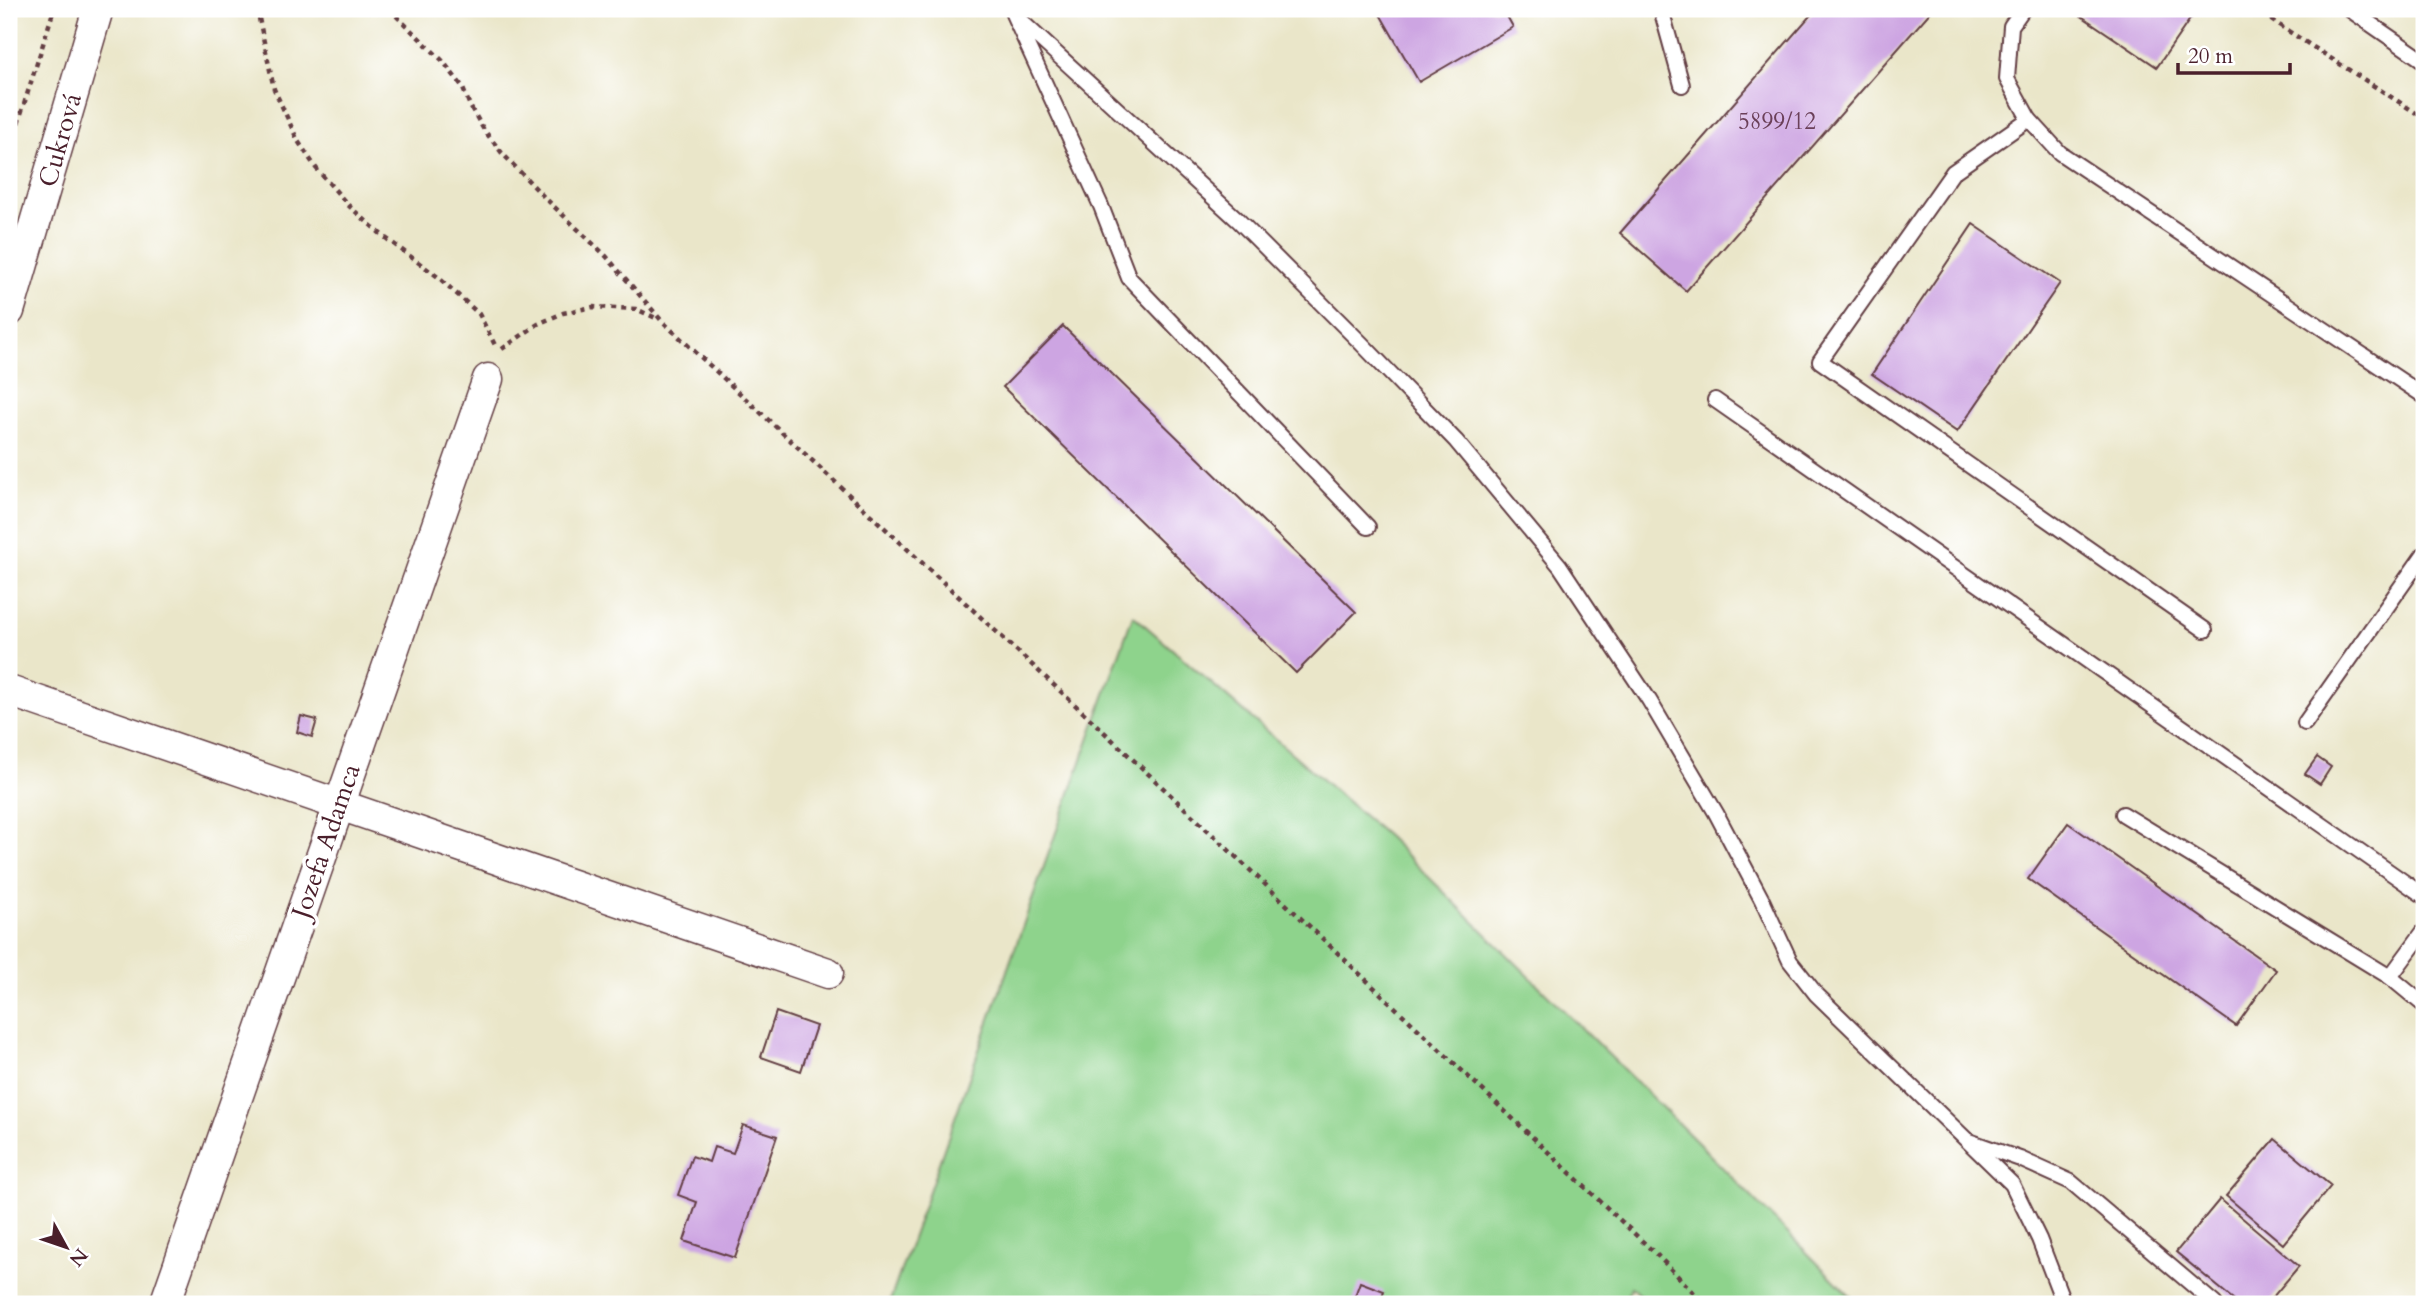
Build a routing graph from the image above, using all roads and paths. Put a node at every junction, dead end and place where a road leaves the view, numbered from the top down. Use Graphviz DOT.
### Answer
graph roads {
  1 [pos="54,9"];
  2 [pos="98,9"];
  3 [pos="257,9"];
  4 [pos="388,9"];
  5 [pos="1661,9"];
  6 [pos="2023,9"];
  7 [pos="2254,9"];
  8 [pos="2349,9"];
  9 [pos="1010,11"];
  10 [pos="2424,61"];
  11 [pos="1682,85"];
  12 [pos="2424,118"];
  13 [pos="2029,119"];
  14 [pos="9,152"];
  15 [pos="9,311"];
  16 [pos="662,321"];
  17 [pos="488,379"];
  18 [pos="2424,396"];
  19 [pos="1714,400"];
  20 [pos="1368,527"];
  21 [pos="2424,554"];
  22 [pos="2206,630"];
  23 [pos="9,691"];
  24 [pos="2305,723"];
  25 [pos="339,805"];
  26 [pos="2123,814"];
  27 [pos="2424,895"];
  28 [pos="2424,931"];
  29 [pos="828,973"];
  30 [pos="2390,977"];
  31 [pos="2424,1005"];
  32 [pos="1965,1139"];
  33 [pos="166,1304"];
  34 [pos="1705,1304"];
  35 [pos="2064,1304"];
  36 [pos="2215,1304"];
  1 -- 14 [label="path"];
  2 -- 15 [label="street, Cukrová"];
  3 -- 16 [label="path"];
  4 -- 16 [label="path"];
  5 -- 11 [label="lane"];
  6 -- 13 [label="lane"];
  7 -- 12 [label="path"];
  8 -- 10 [label="lane"];
  9 -- 20 [label="lane"];
  9 -- 32 [label="lane"];
  13 -- 18 [label="lane"];
  13 -- 22 [label="lane"];
  16 -- 34 [label="path"];
  17 -- 25 [label="street, Jozefa Adamca"];
  19 -- 27 [label="lane"];
  21 -- 24 [label="lane"];
  23 -- 25 [label="street"];
  25 -- 29 [label="street"];
  25 -- 33 [label="street, Jozefa Adamca"];
  26 -- 30 [label="lane"];
  28 -- 30 [label="lane"];
  30 -- 31 [label="lane"];
  32 -- 35 [label="lane"];
  32 -- 36 [label="lane"];
}
